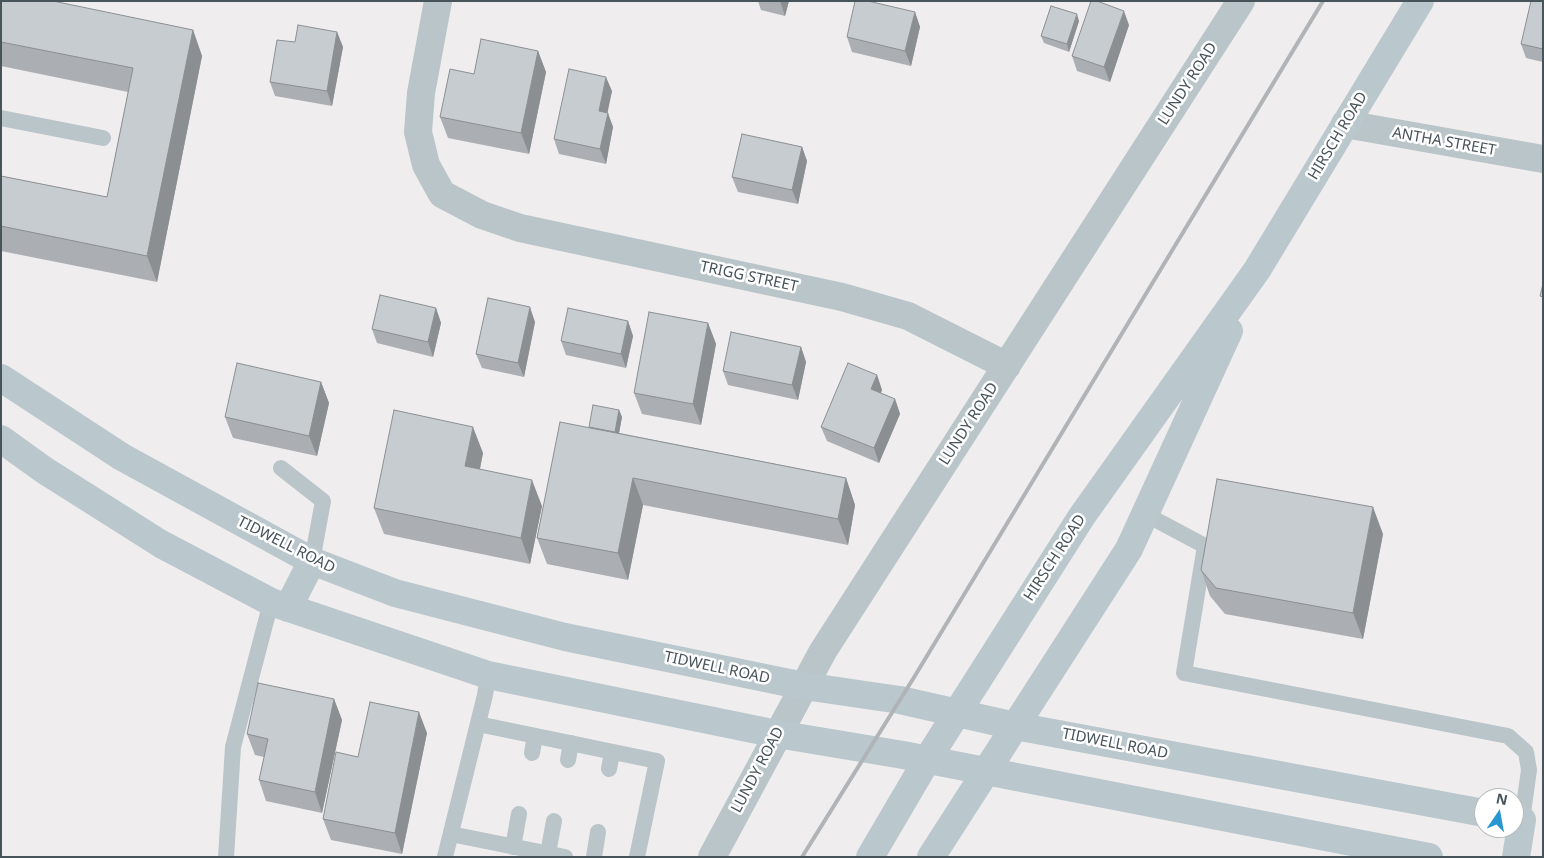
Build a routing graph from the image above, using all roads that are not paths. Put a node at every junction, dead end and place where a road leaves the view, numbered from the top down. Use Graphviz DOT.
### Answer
graph roads {
  1 [pos="438,1"];
  2 [pos="1420,1"];
  3 [pos="1232,4"];
  4 [pos="1,118"];
  5 [pos="1345,124"];
  6 [pos="103,138"];
  7 [pos="1543,159"];
  8 [pos="1257,270"];
  9 [pos="1006,366"];
  10 [pos="1,378"];
  11 [pos="1,439"];
  12 [pos="281,468"];
  13 [pos="1145,514"];
  14 [pos="312,562"];
  15 [pos="279,605"];
  16 [pos="488,675"];
  17 [pos="804,686"];
  18 [pos="957,712"];
  19 [pos="478,724"];
  20 [pos="1015,726"];
  21 [pos="778,734"];
  22 [pos="535,736"];
  23 [pos="571,743"];
  24 [pos="612,752"];
  25 [pos="532,753"];
  26 [pos="568,760"];
  27 [pos="927,760"];
  28 [pos="609,769"];
  29 [pos="986,771"];
  30 [pos="1474,811"];
  31 [pos="519,814"];
  32 [pos="554,821"];
  33 [pos="1526,821"];
  34 [pos="598,832"];
  35 [pos="451,834"];
  36 [pos="513,846"];
  37 [pos="548,853"];
  38 [pos="226,857"];
  39 [pos="445,857"];
  40 [pos="565,857"];
  41 [pos="594,857"];
  42 [pos="637,857"];
  43 [pos="712,857"];
  44 [pos="870,857"];
  45 [pos="931,857"];
  46 [pos="1429,857"];
  47 [pos="1516,857"];
  1 -- 9 [label="street, TRIGG STREET"];
  2 -- 5 [label="main road, HIRSCH ROAD"];
  3 -- 9 [label="street, LUNDY ROAD"];
  4 -- 6 [label="lane"];
  5 -- 7 [label="street, ANTHA STREET"];
  5 -- 8 [label="main road, HIRSCH ROAD"];
  8 -- 13 [label="main road, HIRSCH ROAD"];
  8 -- 18 [label="main road, HIRSCH ROAD"];
  9 -- 17 [label="street, LUNDY ROAD"];
  10 -- 14 [label="main road, TIDWELL ROAD"];
  11 -- 15 [label="main road"];
  12 -- 14 [label="lane"];
  13 -- 20 [label="main road, HIRSCH ROAD"];
  13 -- 33 [label="lane"];
  14 -- 15 [label="main road"];
  14 -- 17 [label="main road, TIDWELL ROAD"];
  15 -- 16 [label="main road"];
  15 -- 38 [label="lane"];
  16 -- 19 [label="lane"];
  16 -- 21 [label="main road"];
  17 -- 18 [label="main road, TIDWELL ROAD"];
  17 -- 21 [label="street, LUNDY ROAD"];
  18 -- 20 [label="main road, TIDWELL ROAD"];
  18 -- 27 [label="main road, HIRSCH ROAD"];
  19 -- 22 [label="lane"];
  19 -- 35 [label="lane"];
  20 -- 29 [label="main road, HIRSCH ROAD"];
  20 -- 30 [label="main road, TIDWELL ROAD"];
  21 -- 27 [label="main road"];
  21 -- 43 [label="street, LUNDY ROAD"];
  22 -- 23 [label="lane"];
  22 -- 25 [label="lane"];
  23 -- 24 [label="lane"];
  23 -- 26 [label="lane"];
  24 -- 28 [label="lane"];
  24 -- 42 [label="lane"];
  27 -- 29 [label="main road"];
  27 -- 44 [label="main road, HIRSCH ROAD"];
  29 -- 45 [label="main road, HIRSCH ROAD"];
  29 -- 46 [label="main road"];
  31 -- 36 [label="lane"];
  32 -- 37 [label="lane"];
  33 -- 47 [label="main road"];
  34 -- 41 [label="lane"];
  35 -- 36 [label="lane"];
  35 -- 39 [label="lane"];
  36 -- 37 [label="lane"];
  37 -- 40 [label="lane"];
}
